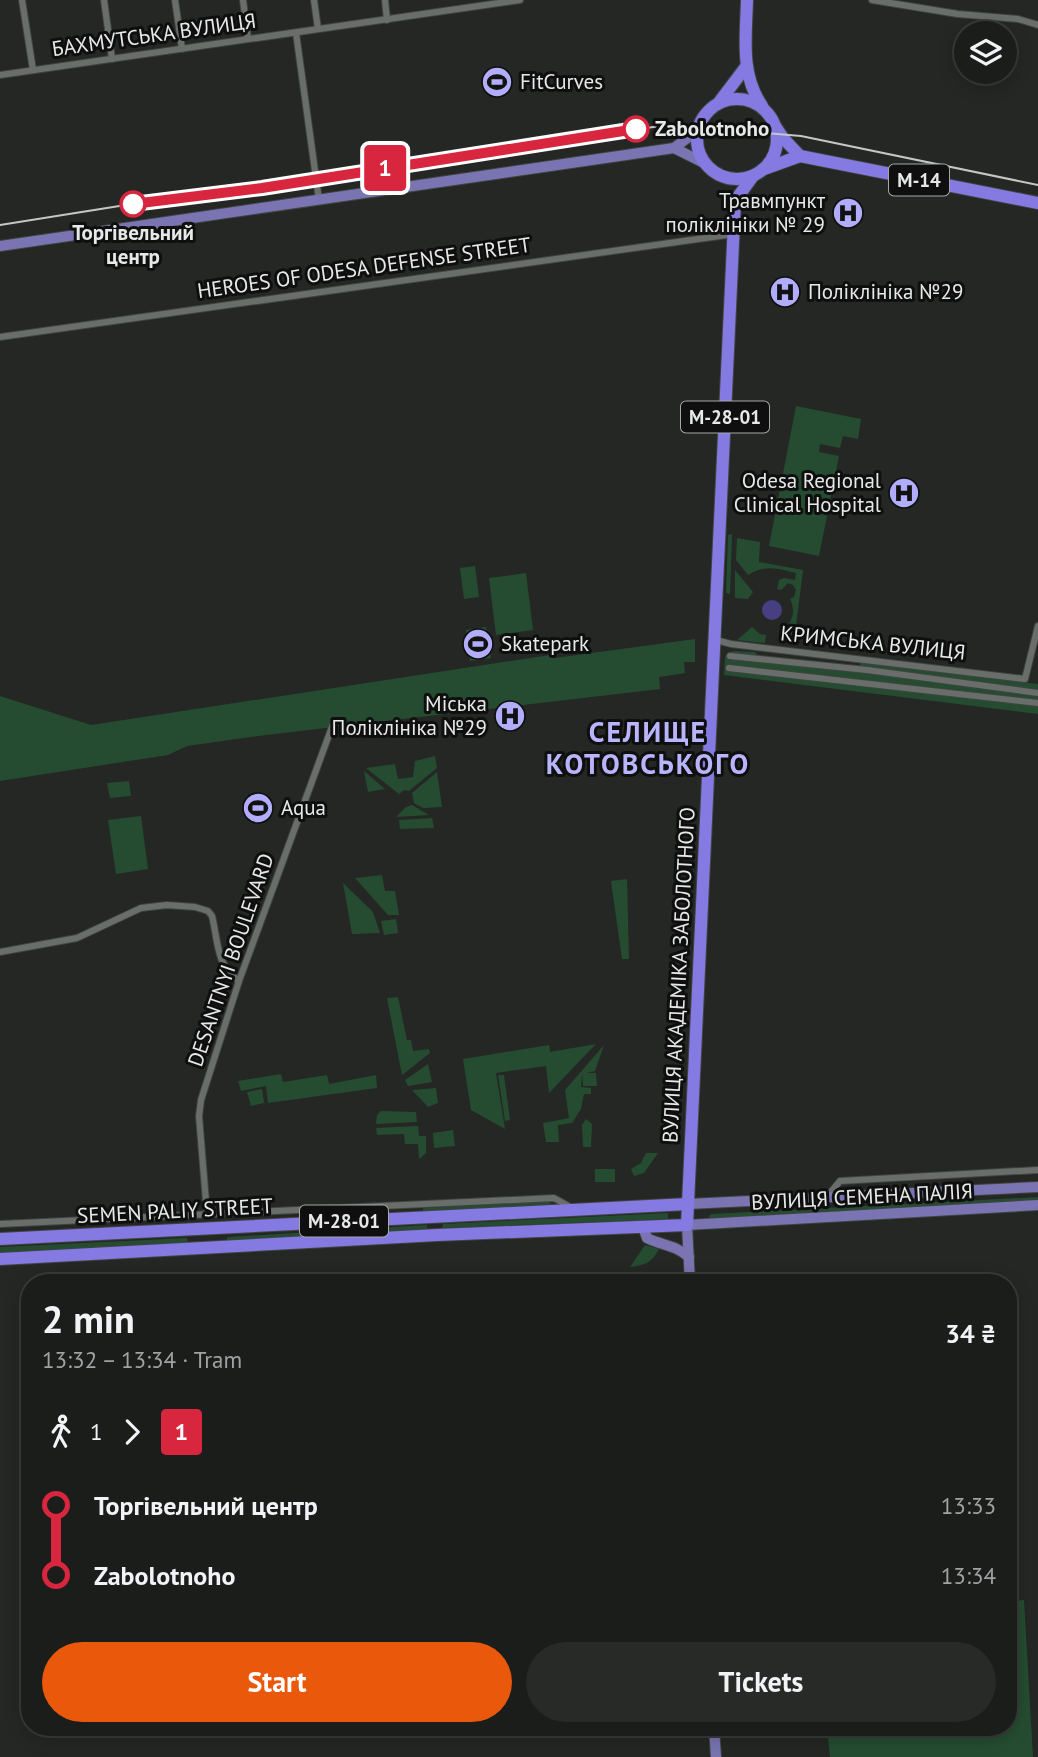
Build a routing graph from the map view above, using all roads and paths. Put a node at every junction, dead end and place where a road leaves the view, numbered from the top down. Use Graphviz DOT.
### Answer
graph roads {
  1 [pos="22,0"];
  2 [pos="104,0"];
  3 [pos="175,0"];
  4 [pos="243,0"];
  5 [pos="314,0"];
  6 [pos="385,0"];
  7 [pos="520,0"];
  8 [pos="747,0"];
  9 [pos="872,0"];
  10 [pos="387,20"];
  11 [pos="1038,25"];
  12 [pos="318,29"];
  13 [pos="296,33"];
  14 [pos="248,39"];
  15 [pos="182,49"];
  16 [pos="112,59"];
  17 [pos="745,68"];
  18 [pos="33,70"];
  19 [pos="0,75"];
  20 [pos="718,104"];
  21 [pos="770,117"];
  22 [pos="700,125"];
  23 [pos="674,148"];
  24 [pos="800,156"];
  25 [pos="706,164"];
  26 [pos="716,173"];
  27 [pos="759,173"];
  28 [pos="320,200"];
  29 [pos="735,201"];
  30 [pos="1038,203"];
  31 [pos="734,234"];
  32 [pos="0,246"];
  33 [pos="0,337"];
  34 [pos="1038,626"];
  35 [pos="716,640"];
  36 [pos="730,656"];
  37 [pos="729,668"];
  38 [pos="1038,693"];
  39 [pos="1038,703"];
  40 [pos="333,724"];
  41 [pos="0,952"];
  42 [pos="239,981"];
  43 [pos="1038,1170"];
  44 [pos="965,1173"];
  45 [pos="1038,1187"];
  46 [pos="967,1191"];
  47 [pos="826,1198"];
  48 [pos="688,1204"];
  49 [pos="1038,1205"];
  50 [pos="574,1209"];
  51 [pos="207,1214"];
  52 [pos="436,1216"];
  53 [pos="0,1224"];
  54 [pos="687,1225"];
  55 [pos="643,1227"];
  56 [pos="192,1230"];
  57 [pos="437,1235"];
  58 [pos="0,1239"];
  59 [pos="194,1249"];
  60 [pos="689,1256"];
  61 [pos="0,1259"];
  62 [pos="690,1274"];
  63 [pos="715,1736"];
  64 [pos="716,1757"];
  1 -- 18 [label="street"];
  2 -- 16 [label="street"];
  3 -- 15 [label="street"];
  4 -- 14 [label="street"];
  5 -- 12 [label="street"];
  6 -- 10 [label="street"];
  7 -- 10 [label="street, БАХМУТСЬКА ВУЛИЦЯ"];
  8 -- 17 [label="highway"];
  9 -- 11 [label="street"];
  10 -- 12 [label="street, БАХМУТСЬКА ВУЛИЦЯ"];
  12 -- 13 [label="street, БАХМУТСЬКА ВУЛИЦЯ"];
  13 -- 14 [label="street, БАХМУТСЬКА ВУЛИЦЯ"];
  13 -- 28 [label="street"];
  14 -- 15 [label="street, БАХМУТСЬКА ВУЛИЦЯ"];
  15 -- 16 [label="street, БАХМУТСЬКА ВУЛИЦЯ"];
  16 -- 18 [label="street, БАХМУТСЬКА ВУЛИЦЯ"];
  17 -- 20 [label="highway"];
  17 -- 21 [label="highway"];
  18 -- 19 [label="street, БАХМУТСЬКА ВУЛИЦЯ"];
  20 -- 21 [label="highway"];
  20 -- 22 [label="highway"];
  21 -- 24 [label="highway"];
  21 -- 27 [label="highway"];
  22 -- 23 [label="main road"];
  22 -- 25 [label="highway"];
  23 -- 25 [label="main road"];
  23 -- 28 [label="main road"];
  24 -- 27 [label="highway"];
  24 -- 30 [label="highway, М-14"];
  25 -- 26 [label="highway"];
  26 -- 27 [label="highway"];
  26 -- 29 [label="highway"];
  27 -- 29 [label="highway"];
  28 -- 32 [label="main road"];
  29 -- 31 [label="highway, ВУЛИЦЯ АКАДЕМІКА ЗАБОЛОТНОГО / М-28-01"];
  31 -- 33 [label="street, HEROES OF ODESA DEFENSE STREET"];
  31 -- 35 [label="highway, ВУЛИЦЯ АКАДЕМІКА ЗАБОЛОТНОГО / М-28-01"];
  34 -- 35 [label="street, КРИМСЬКА ВУЛИЦЯ"];
  35 -- 48 [label="highway, ВУЛИЦЯ АКАДЕМІКА ЗАБОЛОТНОГО / М-28-01"];
  36 -- 38 [label="street, КРИМСЬКА ВУЛИЦЯ"];
  37 -- 39 [label="street, КРИМСЬКА ВУЛИЦЯ"];
  40 -- 42 [label="street, DESANTNYI BOULEVARD"];
  41 -- 42 [label="street"];
  42 -- 51 [label="street, DESANTNYI BOULEVARD"];
  43 -- 44 [label="street"];
  44 -- 46 [label="street"];
  44 -- 47 [label="street"];
  45 -- 46 [label="main road, ВУЛИЦЯ СЕМЕНА ПАЛІЯ"];
  46 -- 47 [label="main road, ВУЛИЦЯ СЕМЕНА ПАЛІЯ"];
  47 -- 48 [label="main road, ВУЛИЦЯ СЕМЕНА ПАЛІЯ"];
  48 -- 50 [label="highway, SEMEN PALIY STREET / М-28-01"];
  48 -- 54 [label="highway, М-28-01"];
  49 -- 54 [label="main road, ВУЛИЦЯ СЕМЕНА ПАЛІЯ"];
  50 -- 51 [label="street"];
  50 -- 52 [label="highway, SEMEN PALIY STREET / М-28-01"];
  51 -- 53 [label="street"];
  52 -- 56 [label="highway, SEMEN PALIY STREET / М-28-01"];
  52 -- 57 [label="highway"];
  54 -- 55 [label="highway, SEMEN PALIY STREET / М-28-01"];
  54 -- 60 [label="main road"];
  55 -- 57 [label="highway, SEMEN PALIY STREET / М-28-01"];
  55 -- 60 [label="main road"];
  56 -- 58 [label="highway, SEMEN PALIY STREET / М-28-01"];
  56 -- 59 [label="highway"];
  57 -- 59 [label="highway, SEMEN PALIY STREET / М-28-01"];
  59 -- 61 [label="highway, SEMEN PALIY STREET / М-28-01"];
  60 -- 62 [label="main road"];
  63 -- 64 [label="main road"];
}
